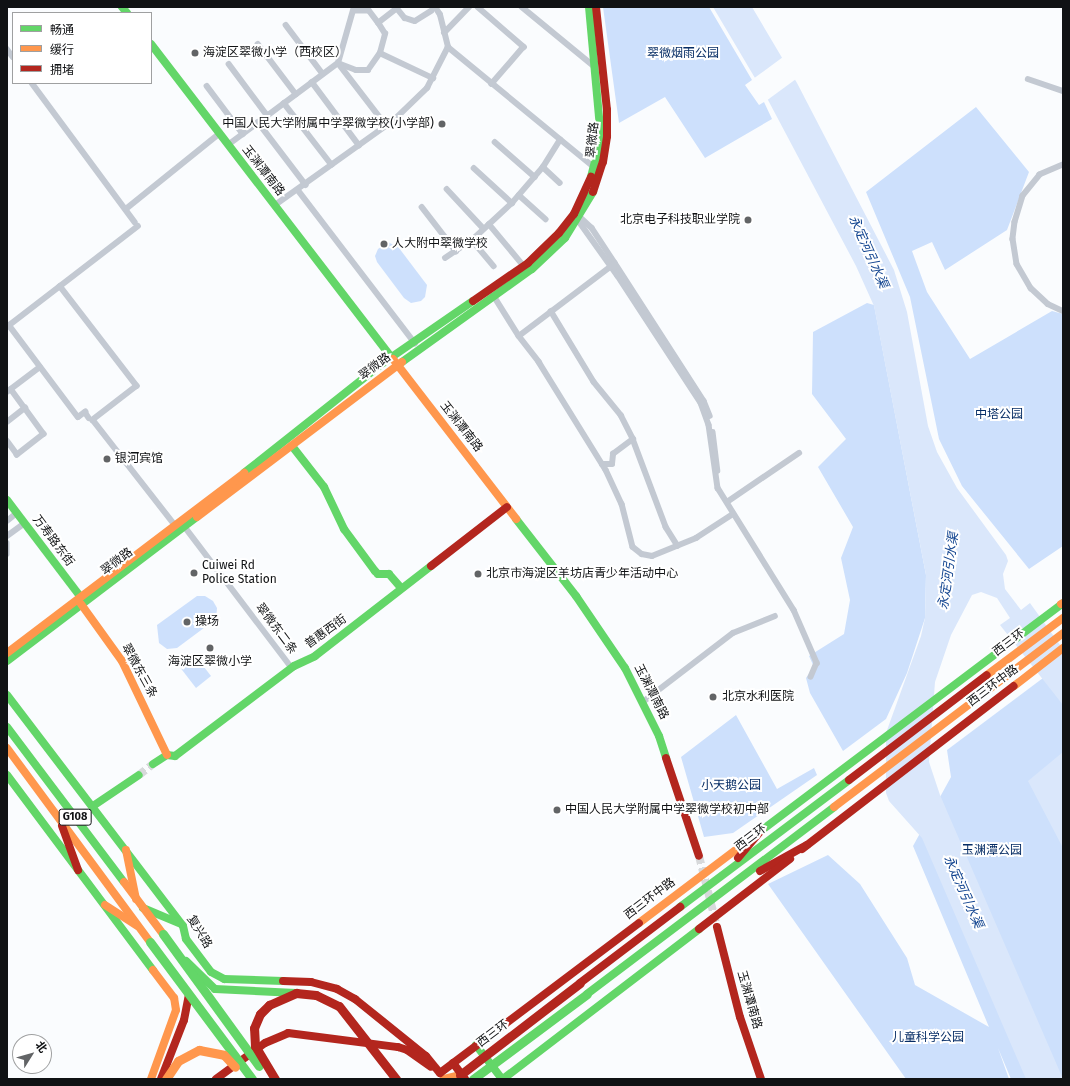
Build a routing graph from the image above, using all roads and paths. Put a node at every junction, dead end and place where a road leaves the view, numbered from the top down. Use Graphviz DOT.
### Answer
graph roads {
  1 [pos="469,7"];
  2 [pos="478,7"];
  3 [pos="522,7"];
  4 [pos="589,7"];
  5 [pos="596,7"];
  6 [pos="396,8"];
  7 [pos="354,9"];
  8 [pos="433,9"];
  9 [pos="378,23"];
  10 [pos="286,25"];
  11 [pos="444,33"];
  12 [pos="258,44"];
  13 [pos="152,45"];
  14 [pos="448,47"];
  15 [pos="380,53"];
  16 [pos="338,63"];
  17 [pos="229,64"];
  18 [pos="595,67"];
  19 [pos="323,74"];
  20 [pos="433,78"];
  21 [pos="1028,79"];
  22 [pos="312,82"];
  23 [pos="33,84"];
  24 [pos="492,84"];
  25 [pos="206,86"];
  26 [pos="1063,91"];
  27 [pos="296,94"];
  28 [pos="284,103"];
  29 [pos="267,115"];
  30 [pos="258,122"];
  31 [pos="386,125"];
  32 [pos="219,134"];
  33 [pos="243,134"];
  34 [pos="560,140"];
  35 [pos="495,142"];
  36 [pos="228,145"];
  37 [pos="359,145"];
  38 [pos="332,165"];
  39 [pos="1063,165"];
  40 [pos="543,167"];
  41 [pos="594,167"];
  42 [pos="474,168"];
  43 [pos="535,177"];
  44 [pos="560,183"];
  45 [pos="306,185"];
  46 [pos="447,189"];
  47 [pos="298,190"];
  48 [pos="519,195"];
  49 [pos="512,203"];
  50 [pos="275,205"];
  51 [pos="422,207"];
  52 [pos="126,209"];
  53 [pos="577,217"];
  54 [pos="546,219"];
  55 [pos="489,224"];
  56 [pos="484,229"];
  57 [pos="472,240"];
  58 [pos="456,251"];
  59 [pos="445,258"];
  60 [pos="613,265"];
  61 [pos="494,266"];
  62 [pos="524,266"];
  63 [pos="60,286"];
  64 [pos="494,296"];
  65 [pos="552,311"];
  66 [pos="1063,311"];
  67 [pos="8,326"];
  68 [pos="519,336"];
  69 [pos="416,343"];
  70 [pos="396,361"];
  71 [pos="40,367"];
  72 [pos="9,391"];
  73 [pos="25,408"];
  74 [pos="89,418"];
  75 [pos="7,422"];
  76 [pos="633,439"];
  77 [pos="7,441"];
  78 [pos="292,446"];
  79 [pos="799,454"];
  80 [pos="602,464"];
  81 [pos="7,500"];
  82 [pos="727,502"];
  83 [pos="507,507"];
  84 [pos="17,513"];
  85 [pos="732,514"];
  86 [pos="7,521"];
  87 [pos="25,523"];
  88 [pos="175,525"];
  89 [pos="185,527"];
  90 [pos="7,536"];
  91 [pos="7,543"];
  92 [pos="678,546"];
  93 [pos="7,554"];
  94 [pos="401,588"];
  95 [pos="81,600"];
  96 [pos="1062,603"];
  97 [pos="775,616"];
  98 [pos="1063,618"];
  99 [pos="1059,636"];
  100 [pos="1063,648"];
  101 [pos="7,653"];
  102 [pos="7,661"];
  103 [pos="292,668"];
  104 [pos="811,677"];
  105 [pos="7,695"];
  106 [pos="643,702"];
  107 [pos="7,726"];
  108 [pos="7,748"];
  109 [pos="167,754"];
  110 [pos="154,764"];
  111 [pos="7,775"];
  112 [pos="139,775"];
  113 [pos="93,806"];
  114 [pos="60,821"];
  115 [pos="762,830"];
  116 [pos="807,845"];
  117 [pos="126,850"];
  118 [pos="699,856"];
  119 [pos="78,870"];
  120 [pos="727,871"];
  121 [pos="734,885"];
  122 [pos="140,904"];
  123 [pos="105,905"];
  124 [pos="181,924"];
  125 [pos="139,926"];
  126 [pos="717,927"];
  127 [pos="171,946"];
  128 [pos="296,993"];
  129 [pos="189,995"];
  130 [pos="476,1046"];
  131 [pos="452,1064"];
  132 [pos="443,1077"];
  133 [pos="459,1078"];
  134 [pos="151,1079"];
  135 [pos="161,1079"];
  136 [pos="166,1079"];
  137 [pos="216,1079"];
  138 [pos="245,1079"];
  139 [pos="252,1079"];
  140 [pos="269,1079"];
  141 [pos="275,1079"];
  142 [pos="396,1079"];
  143 [pos="473,1079"];
  144 [pos="503,1079"];
  145 [pos="761,1079"];
  1 -- 11 [label="street"];
  2 -- 24 [label="street"];
  3 -- 18 [label="street"];
  4 -- 18 [label="main road, 翠微路"];
  5 -- 53 [label="main road, 翠微路"];
  6 -- 8 [label="street"];
  6 -- 9 [label="street"];
  7 -- 9 [label="street"];
  7 -- 16 [label="street"];
  8 -- 11 [label="street"];
  9 -- 15 [label="street"];
  10 -- 19 [label="street"];
  11 -- 14 [label="street"];
  12 -- 27 [label="street"];
  13 -- 32 [label="main road, 玉渊潭南路"];
  14 -- 20 [label="street"];
  14 -- 24 [label="street"];
  15 -- 16 [label="street"];
  15 -- 20 [label="street"];
  16 -- 19 [label="street"];
  16 -- 31 [label="street"];
  17 -- 29 [label="street"];
  18 -- 41 [label="main road, 翠微路"];
  19 -- 22 [label="street"];
  20 -- 31 [label="street"];
  21 -- 26 [label="street"];
  22 -- 27 [label="street"];
  22 -- 37 [label="street"];
  23 -- 52 [label="street"];
  24 -- 34 [label="street"];
  25 -- 33 [label="street"];
  27 -- 28 [label="street"];
  28 -- 29 [label="street"];
  28 -- 38 [label="street"];
  29 -- 30 [label="street"];
  30 -- 33 [label="street"];
  30 -- 45 [label="street"];
  31 -- 37 [label="street"];
  32 -- 36 [label="main road, 玉渊潭南路"];
  32 -- 52 [label="street"];
  33 -- 36 [label="street"];
  34 -- 40 [label="street"];
  34 -- 41 [label="street"];
  35 -- 43 [label="street"];
  36 -- 50 [label="main road, 玉渊潭南路"];
  37 -- 38 [label="street"];
  38 -- 45 [label="street"];
  39 -- 66 [label="street"];
  40 -- 43 [label="street"];
  40 -- 44 [label="street"];
  41 -- 53 [label="main road, 翠微路"];
  42 -- 49 [label="street"];
  43 -- 48 [label="street"];
  45 -- 47 [label="street"];
  46 -- 56 [label="street"];
  47 -- 50 [label="street"];
  47 -- 69 [label="street"];
  48 -- 49 [label="street"];
  48 -- 54 [label="street"];
  49 -- 55 [label="street"];
  50 -- 70 [label="main road, 玉渊潭南路"];
  51 -- 58 [label="street"];
  52 -- 63 [label="street"];
  53 -- 60 [label="street"];
  53 -- 62 [label="main road, 翠微路"];
  53 -- 64 [label="main road, 翠微路"];
  55 -- 56 [label="street"];
  55 -- 62 [label="street"];
  56 -- 57 [label="street"];
  57 -- 58 [label="street"];
  57 -- 61 [label="street"];
  58 -- 59 [label="street"];
  60 -- 65 [label="street"];
  60 -- 82 [label="street"];
  62 -- 69 [label="main road, 翠微路"];
  63 -- 67 [label="street"];
  63 -- 88 [label="street"];
  64 -- 68 [label="street"];
  64 -- 70 [label="main road, 翠微路"];
  65 -- 68 [label="street"];
  65 -- 76 [label="street"];
  67 -- 71 [label="street"];
  68 -- 80 [label="street"];
  69 -- 70 [label="main road, 翠微路"];
  70 -- 78 [label="main road, 翠微路"];
  70 -- 83 [label="main road, 玉渊潭南路"];
  70 -- 88 [label="main road, 翠微路"];
  71 -- 72 [label="street"];
  71 -- 74 [label="street"];
  72 -- 73 [label="street"];
  73 -- 75 [label="street"];
  73 -- 77 [label="street"];
  76 -- 80 [label="street"];
  76 -- 92 [label="street"];
  78 -- 89 [label="main road, 翠微路"];
  78 -- 94 [label="main road"];
  79 -- 82 [label="street"];
  80 -- 92 [label="street"];
  81 -- 84 [label="main road, 万寿路东街"];
  82 -- 85 [label="street"];
  83 -- 94 [label="main road, 普惠西街"];
  83 -- 106 [label="main road, 玉渊潭南路"];
  84 -- 86 [label="street"];
  84 -- 87 [label="main road, 万寿路东街"];
  85 -- 92 [label="street"];
  85 -- 104 [label="street"];
  87 -- 90 [label="street"];
  87 -- 95 [label="main road, 万寿路东街"];
  88 -- 95 [label="main road, 翠微路"];
  89 -- 95 [label="main road, 翠微路"];
  89 -- 103 [label="street, 翠微东二条"];
  91 -- 93 [label="street"];
  94 -- 103 [label="main road, 普惠西街"];
  95 -- 101 [label="main road, 翠微路"];
  95 -- 102 [label="main road, 翠微路"];
  95 -- 109 [label="main road, 翠微东三条"];
  96 -- 115 [label="main road, 西三环中路"];
  97 -- 106 [label="street"];
  98 -- 120 [label="main road, 西三环"];
  99 -- 121 [label="main road, 西三环"];
  100 -- 116 [label="main road, 西三环中路"];
  103 -- 109 [label="main road, 普惠西街"];
  105 -- 113 [label="main road, 复兴路"];
  106 -- 118 [label="main road, 玉渊潭南路"];
  107 -- 122 [label="main road, G108"];
  108 -- 114 [label="main road, G108"];
  109 -- 110 [label="main road, 普惠西街"];
  111 -- 119 [label="main road"];
  112 -- 113 [label="main road"];
  113 -- 117 [label="main road, 复兴路"];
  114 -- 119 [label="main road"];
  114 -- 125 [label="main road, G108"];
  115 -- 120 [label="main road"];
  115 -- 130 [label="main road, 西三环中路"];
  116 -- 121 [label="main road"];
  116 -- 144 [label="main road"];
  117 -- 122 [label="main road"];
  117 -- 124 [label="main road, 复兴路"];
  119 -- 123 [label="main road"];
  120 -- 133 [label="main road, 西三环, bridge"];
  121 -- 143 [label="main road, 西三环, bridge"];
  122 -- 124 [label="main road"];
  122 -- 127 [label="main road, G108, bridge"];
  123 -- 125 [label="main road"];
  123 -- 134 [label="main road"];
  124 -- 132 [label="main road, 复兴路"];
  125 -- 129 [label="main road, G108, bridge"];
  126 -- 145 [label="main road, 玉渊潭南路"];
  127 -- 128 [label="main road, bridge"];
  127 -- 140 [label="main road, G108, bridge"];
  128 -- 141 [label="main road, bridge"];
  128 -- 142 [label="main road, bridge"];
  129 -- 135 [label="main road"];
  129 -- 139 [label="main road, G108, bridge"];
  130 -- 131 [label="main road, 西三环中路"];
  130 -- 144 [label="main road"];
  131 -- 132 [label="main road, 西三环中路"];
  131 -- 133 [label="main road"];
  132 -- 133 [label="main road"];
  132 -- 137 [label="main road"];
  136 -- 138 [label="main road, bridge"];
}
